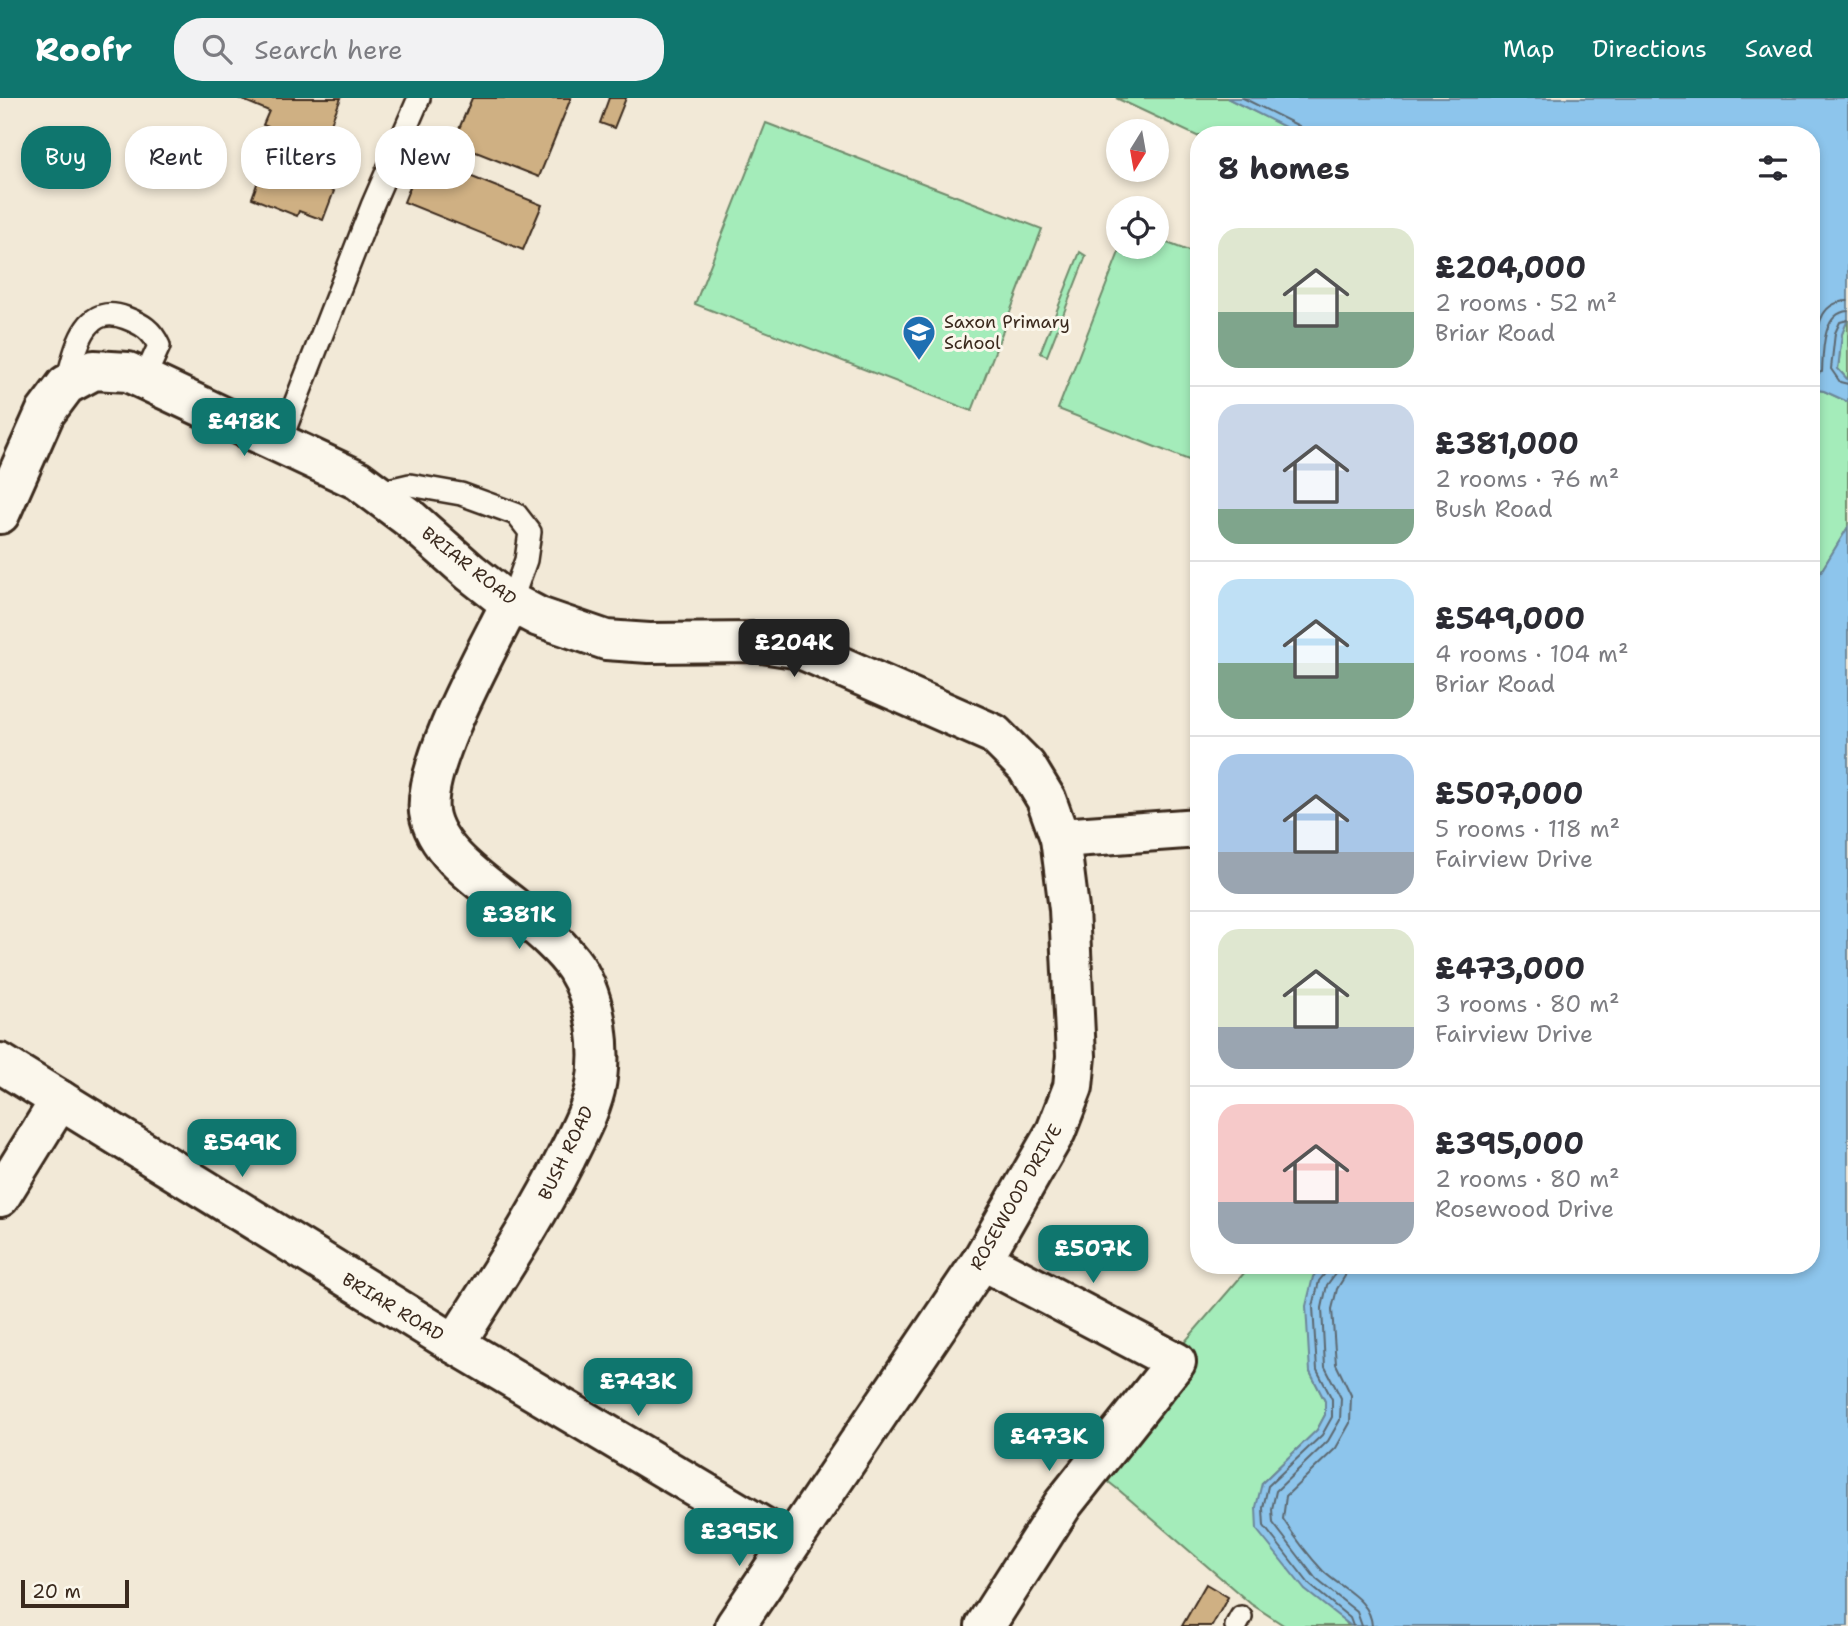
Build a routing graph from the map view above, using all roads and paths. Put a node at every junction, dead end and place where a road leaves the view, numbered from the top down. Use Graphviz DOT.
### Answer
graph roads {
  1 [pos="419,98"];
  2 [pos="144,379"];
  3 [pos="66,385"];
  4 [pos="280,442"];
  5 [pos="376,493"];
  6 [pos="0,514"];
  7 [pos="511,602"];
  8 [pos="1190,829"];
  9 [pos="1060,838"];
  10 [pos="0,1063"];
  11 [pos="60,1100"];
  12 [pos="0,1197"];
  13 [pos="982,1261"];
  14 [pos="455,1344"];
  15 [pos="790,1543"];
  16 [pos="735,1626"];
  17 [pos="985,1626"];
  1 -- 4 [label="lane"];
  2 -- 3 [label="street, BRIAR ROAD"];
  2 -- 3 [label="lane"];
  2 -- 4 [label="street, BRIAR ROAD"];
  3 -- 6 [label="street, BRIAR ROAD"];
  4 -- 5 [label="street, BRIAR ROAD"];
  5 -- 7 [label="street, BRIAR ROAD"];
  5 -- 7 [label="lane"];
  7 -- 9 [label="street, BRIAR ROAD"];
  7 -- 14 [label="street, BUSH ROAD"];
  8 -- 9 [label="street"];
  9 -- 13 [label="street, ROSEWOOD DRIVE"];
  10 -- 11 [label="street, BRIAR ROAD"];
  11 -- 12 [label="street"];
  11 -- 14 [label="street, BRIAR ROAD"];
  13 -- 15 [label="street, ROSEWOOD DRIVE"];
  13 -- 17 [label="street"];
  14 -- 15 [label="street, BRIAR ROAD"];
  15 -- 16 [label="street, ROSEWOOD DRIVE"];
}
